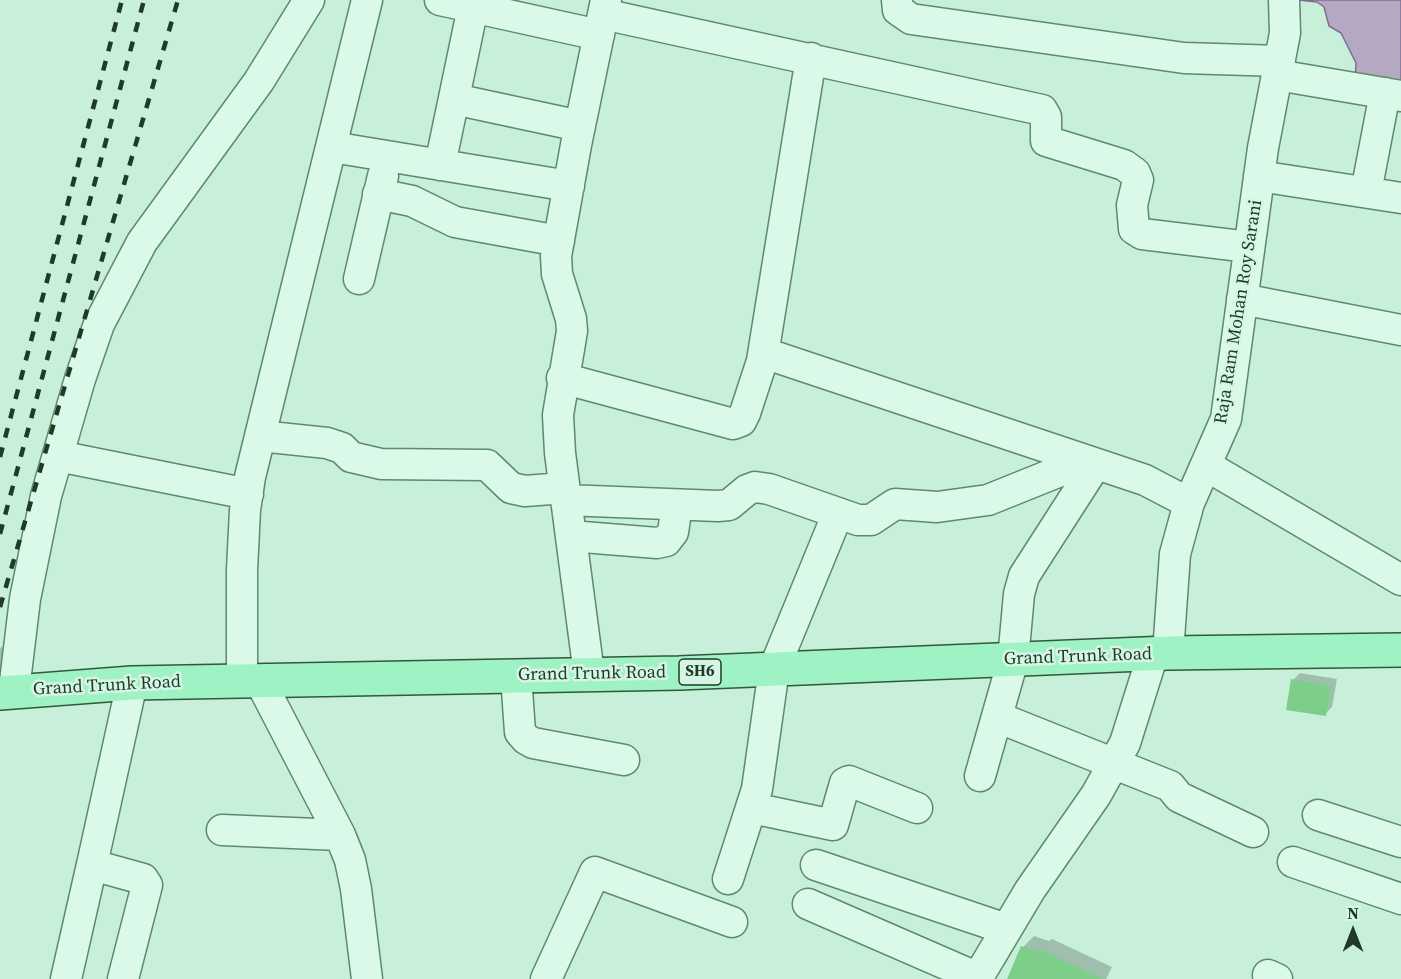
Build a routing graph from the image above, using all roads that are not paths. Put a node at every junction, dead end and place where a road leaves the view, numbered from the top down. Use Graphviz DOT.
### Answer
graph roads {
  1 [pos="309,0"];
  2 [pos="367,0"];
  3 [pos="440,0"];
  4 [pos="897,0"];
  5 [pos="1284,0"];
  6 [pos="473,7"];
  7 [pos="603,16"];
  8 [pos="811,58"];
  9 [pos="1279,68"];
  10 [pos="1393,94"];
  11 [pos="454,99"];
  12 [pos="580,126"];
  13 [pos="1388,146"];
  14 [pos="332,147"];
  15 [pos="387,156"];
  16 [pos="440,165"];
  17 [pos="1260,176"];
  18 [pos="569,186"];
  19 [pos="1366,192"];
  20 [pos="378,194"];
  21 [pos="1401,198"];
  22 [pos="559,241"];
  23 [pos="1249,247"];
  24 [pos="359,279"];
  25 [pos="1242,299"];
  26 [pos="1401,330"];
  27 [pos="762,361"];
  28 [pos="562,378"];
  29 [pos="260,436"];
  30 [pos="58,456"];
  31 [pos="1090,463"];
  32 [pos="1207,466"];
  33 [pos="248,494"];
  34 [pos="565,494"];
  35 [pos="1189,503"];
  36 [pos="677,505"];
  37 [pos="838,513"];
  38 [pos="571,536"];
  39 [pos="1401,580"];
  40 [pos="1401,650"];
  41 [pos="1161,654"];
  42 [pos="1013,660"];
  43 [pos="774,669"];
  44 [pos="589,674"];
  45 [pos="516,676"];
  46 [pos="251,681"];
  47 [pos="132,683"];
  48 [pos="7,691"];
  49 [pos="997,717"];
  50 [pos="624,760"];
  51 [pos="1113,765"];
  52 [pos="980,776"];
  53 [pos="752,808"];
  54 [pos="917,808"];
  55 [pos="1318,815"];
  56 [pos="222,830"];
  57 [pos="1253,832"];
  58 [pos="340,834"];
  59 [pos="1401,842"];
  60 [pos="93,860"];
  61 [pos="1293,862"];
  62 [pos="816,865"];
  63 [pos="728,879"];
  64 [pos="1401,899"];
  65 [pos="808,904"];
  66 [pos="732,922"];
  67 [pos="1006,929"];
  68 [pos="978,978"];
  69 [pos="66,979"];
  70 [pos="123,979"];
  71 [pos="367,979"];
  72 [pos="546,979"];
  1 -- 30 [label="street"];
  2 -- 14 [label="street"];
  3 -- 6 [label="street"];
  4 -- 9 [label="street"];
  5 -- 9 [label="street, Raja Ram Mohan Roy Sarani"];
  6 -- 7 [label="street"];
  6 -- 11 [label="street"];
  7 -- 8 [label="street"];
  7 -- 12 [label="street"];
  8 -- 23 [label="street"];
  8 -- 27 [label="street"];
  9 -- 10 [label="street"];
  9 -- 17 [label="street, Raja Ram Mohan Roy Sarani"];
  10 -- 13 [label="street"];
  11 -- 12 [label="street"];
  11 -- 16 [label="street"];
  12 -- 18 [label="street"];
  13 -- 19 [label="street"];
  14 -- 15 [label="street"];
  14 -- 29 [label="street"];
  15 -- 16 [label="street"];
  15 -- 20 [label="street"];
  16 -- 18 [label="street"];
  17 -- 19 [label="street"];
  17 -- 23 [label="street, Raja Ram Mohan Roy Sarani"];
  18 -- 22 [label="street"];
  19 -- 21 [label="street"];
  20 -- 22 [label="street"];
  20 -- 24 [label="street"];
  22 -- 28 [label="street"];
  23 -- 25 [label="street, Raja Ram Mohan Roy Sarani"];
  25 -- 26 [label="street"];
  25 -- 32 [label="street, Raja Ram Mohan Roy Sarani"];
  27 -- 28 [label="street"];
  27 -- 31 [label="street"];
  28 -- 34 [label="street"];
  29 -- 33 [label="street"];
  29 -- 34 [label="street"];
  30 -- 33 [label="street"];
  30 -- 48 [label="street"];
  31 -- 35 [label="street"];
  31 -- 37 [label="street"];
  31 -- 42 [label="street"];
  32 -- 35 [label="street, Raja Ram Mohan Roy Sarani"];
  32 -- 39 [label="street"];
  33 -- 46 [label="street"];
  34 -- 36 [label="street"];
  34 -- 38 [label="street"];
  35 -- 41 [label="street, Raja Ram Mohan Roy Sarani"];
  36 -- 37 [label="street"];
  36 -- 38 [label="street"];
  37 -- 43 [label="street"];
  38 -- 44 [label="street"];
  40 -- 41 [label="main road, Grand Trunk Road / SH6"];
  41 -- 42 [label="main road, Grand Trunk Road / SH6"];
  41 -- 51 [label="street, Raja Ram Mohan Roy Sarani"];
  42 -- 43 [label="main road, Grand Trunk Road / SH6"];
  42 -- 49 [label="street"];
  43 -- 44 [label="main road, Grand Trunk Road / SH6"];
  43 -- 53 [label="street"];
  44 -- 45 [label="main road, Grand Trunk Road / SH6"];
  45 -- 46 [label="main road, Grand Trunk Road / SH6"];
  45 -- 50 [label="street"];
  46 -- 47 [label="main road, Grand Trunk Road / SH6"];
  46 -- 58 [label="street"];
  47 -- 48 [label="main road, Grand Trunk Road / SH6"];
  47 -- 60 [label="street"];
  49 -- 51 [label="street"];
  49 -- 52 [label="street"];
  51 -- 57 [label="street"];
  51 -- 67 [label="street, Raja Ram Mohan Roy Sarani"];
  53 -- 54 [label="street"];
  53 -- 63 [label="street"];
  55 -- 59 [label="street"];
  56 -- 58 [label="street"];
  58 -- 71 [label="street"];
  60 -- 69 [label="street"];
  60 -- 70 [label="street"];
  61 -- 64 [label="street"];
  62 -- 67 [label="street"];
  65 -- 68 [label="street"];
  66 -- 72 [label="street"];
  67 -- 68 [label="street, Raja Ram Mohan Roy Sarani"];
}
